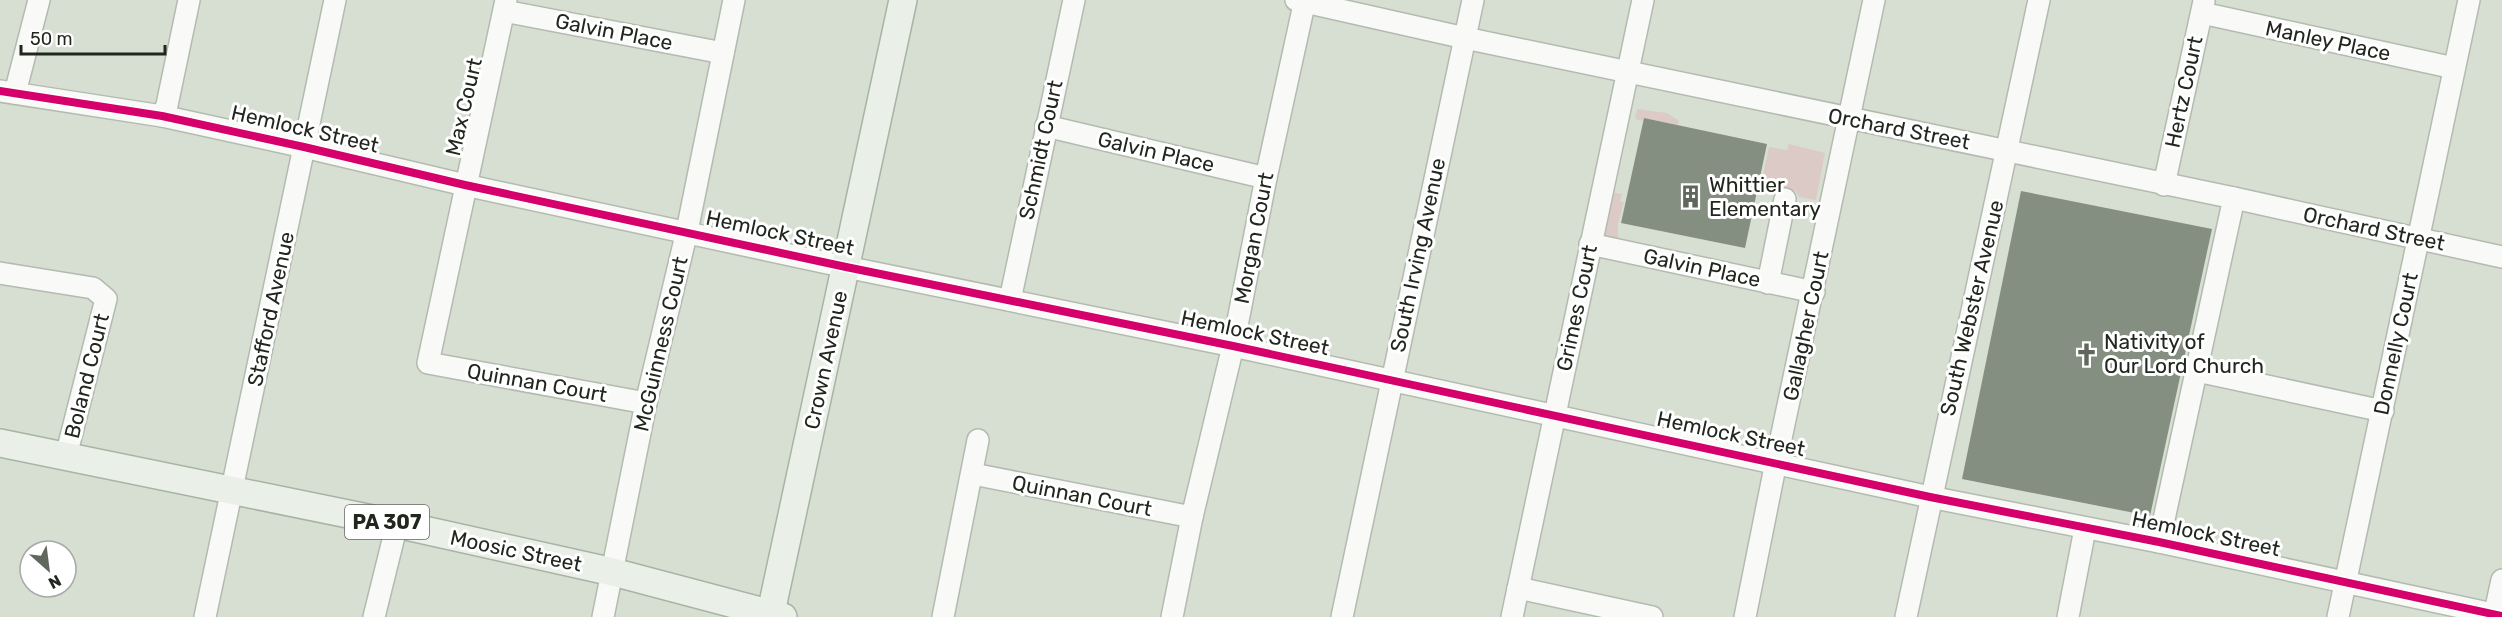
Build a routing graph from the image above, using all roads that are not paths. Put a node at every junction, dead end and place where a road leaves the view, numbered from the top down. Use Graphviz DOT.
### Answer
graph roads {
  1 [pos="39,0"];
  2 [pos="189,0"];
  3 [pos="335,0"];
  4 [pos="734,0"];
  5 [pos="903,0"];
  6 [pos="1074,0"];
  7 [pos="1473,0"];
  8 [pos="1643,0"];
  9 [pos="1875,0"];
  10 [pos="2038,0"];
  11 [pos="2469,0"];
  12 [pos="1302,1"];
  13 [pos="505,5"];
  14 [pos="2203,7"];
  15 [pos="1465,38"];
  16 [pos="723,53"];
  17 [pos="2454,68"];
  18 [pos="1627,72"];
  19 [pos="8,92"];
  20 [pos="162,116"];
  21 [pos="1849,120"];
  22 [pos="1046,126"];
  23 [pos="304,147"];
  24 [pos="2007,151"];
  25 [pos="1266,178"];
  26 [pos="2164,184"];
  27 [pos="465,185"];
  28 [pos="2234,198"];
  29 [pos="1785,199"];
  30 [pos="687,231"];
  31 [pos="2418,239"];
  32 [pos="1590,244"];
  33 [pos="2502,257"];
  34 [pos="846,267"];
  35 [pos="0,273"];
  36 [pos="1768,283"];
  37 [pos="1814,292"];
  38 [pos="1010,300"];
  39 [pos="1233,346"];
  40 [pos="429,363"];
  41 [pos="2197,371"];
  42 [pos="1391,381"];
  43 [pos="646,403"];
  44 [pos="2383,411"];
  45 [pos="1554,415"];
  46 [pos="978,440"];
  47 [pos="0,443"];
  48 [pos="66,456"];
  49 [pos="1776,462"];
  50 [pos="973,474"];
  51 [pos="233,490"];
  52 [pos="1930,497"];
  53 [pos="1192,517"];
  54 [pos="397,524"];
  55 [pos="2085,529"];
  56 [pos="2159,542"];
  57 [pos="613,572"];
  58 [pos="2502,580"];
  59 [pos="2345,582"];
  60 [pos="1518,588"];
  61 [pos="774,616"];
  62 [pos="2497,616"];
  63 [pos="205,617"];
  64 [pos="374,617"];
  65 [pos="603,617"];
  66 [pos="943,617"];
  67 [pos="1172,617"];
  68 [pos="1342,617"];
  69 [pos="1512,617"];
  70 [pos="1652,617"];
  71 [pos="1745,617"];
  72 [pos="1906,617"];
  73 [pos="2068,617"];
  74 [pos="2338,617"];
  1 -- 19 [label="street"];
  2 -- 20 [label="street"];
  3 -- 23 [label="street, Stafford Avenue"];
  4 -- 16 [label="street, McGuinness Court"];
  5 -- 34 [label="main road, Crown Avenue"];
  6 -- 22 [label="street, Schmidt Court"];
  7 -- 15 [label="street, South Irving Avenue"];
  8 -- 18 [label="street, Grimes Court"];
  9 -- 21 [label="street, Gallagher Court"];
  10 -- 24 [label="street, South Webster Avenue"];
  11 -- 17 [label="street, Donnelly Court"];
  12 -- 15 [label="street, Orchard Street"];
  12 -- 25 [label="street, Morgan Court"];
  13 -- 16 [label="street, Galvin Place"];
  13 -- 27 [label="street, Max Court"];
  14 -- 17 [label="street, Manley Place"];
  14 -- 26 [label="street, Hertz Court"];
  15 -- 18 [label="street, Orchard Street"];
  15 -- 42 [label="street, South Irving Avenue"];
  16 -- 30 [label="street, McGuinness Court"];
  17 -- 31 [label="street, Donnelly Court"];
  18 -- 21 [label="street, Orchard Street"];
  18 -- 32 [label="street, Grimes Court"];
  19 -- 20 [label="street, Hemlock Street"];
  20 -- 23 [label="street, Hemlock Street"];
  21 -- 24 [label="street, Orchard Street"];
  21 -- 37 [label="street, Gallagher Court"];
  22 -- 25 [label="street, Galvin Place"];
  22 -- 38 [label="street, Schmidt Court"];
  23 -- 27 [label="street, Hemlock Street"];
  23 -- 51 [label="street, Stafford Avenue"];
  24 -- 26 [label="street, Orchard Street"];
  24 -- 52 [label="street, South Webster Avenue"];
  25 -- 39 [label="street, Morgan Court"];
  26 -- 28 [label="street, Orchard Street"];
  27 -- 30 [label="street, Hemlock Street"];
  27 -- 40 [label="street, Max Court"];
  28 -- 31 [label="street, Orchard Street"];
  28 -- 41 [label="street"];
  29 -- 36 [label="street"];
  30 -- 34 [label="street, Hemlock Street"];
  30 -- 43 [label="street, McGuinness Court"];
  31 -- 33 [label="street, Orchard Street"];
  31 -- 44 [label="street, Donnelly Court"];
  32 -- 36 [label="street, Galvin Place"];
  32 -- 45 [label="street, Grimes Court"];
  34 -- 38 [label="street, Hemlock Street"];
  34 -- 61 [label="main road, Crown Avenue"];
  35 -- 48 [label="street, Boland Court"];
  36 -- 37 [label="street, Galvin Place"];
  37 -- 49 [label="street, Gallagher Court"];
  38 -- 39 [label="street, Hemlock Street"];
  39 -- 42 [label="street, Hemlock Street"];
  39 -- 53 [label="street, Morgan Court"];
  40 -- 43 [label="street, Quinnan Court"];
  41 -- 44 [label="street"];
  41 -- 56 [label="street"];
  42 -- 45 [label="street, Hemlock Street"];
  42 -- 68 [label="street, South Irving Avenue"];
  43 -- 57 [label="street, McGuinness Court"];
  44 -- 59 [label="street, Donnelly Court"];
  45 -- 49 [label="street, Hemlock Street"];
  45 -- 60 [label="street, Grimes Court"];
  46 -- 50 [label="street"];
  47 -- 48 [label="main road, Moosic Street / PA 307"];
  48 -- 51 [label="main road, Moosic Street / PA 307"];
  49 -- 52 [label="street, Hemlock Street"];
  49 -- 71 [label="street, Gallagher Court"];
  50 -- 53 [label="street, Quinnan Court"];
  50 -- 66 [label="street"];
  51 -- 54 [label="main road, Moosic Street / PA 307"];
  51 -- 63 [label="street, Stafford Avenue"];
  52 -- 55 [label="street, Hemlock Street"];
  52 -- 72 [label="street, South Webster Avenue"];
  53 -- 67 [label="street, Morgan Court"];
  54 -- 57 [label="main road, Moosic Street / PA 307"];
  54 -- 64 [label="street"];
  55 -- 56 [label="street, Hemlock Street"];
  55 -- 73 [label="street"];
  56 -- 59 [label="street, Hemlock Street"];
  57 -- 61 [label="main road, Moosic Street / PA 307"];
  57 -- 65 [label="street, McGuinness Court"];
  58 -- 62 [label="street"];
  59 -- 62 [label="street, Hemlock Street"];
  59 -- 74 [label="street, Donnelly Court"];
  60 -- 69 [label="street, Grimes Court"];
  60 -- 70 [label="street"];
}
